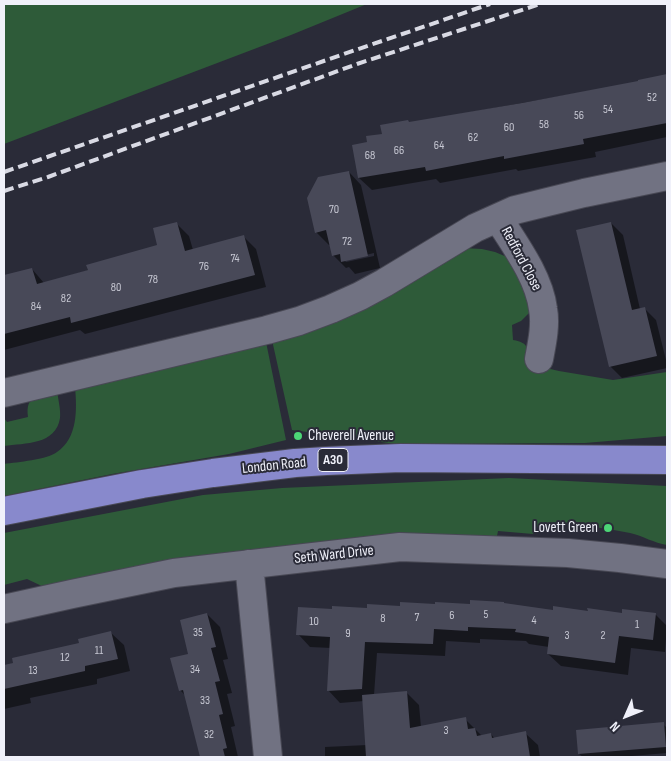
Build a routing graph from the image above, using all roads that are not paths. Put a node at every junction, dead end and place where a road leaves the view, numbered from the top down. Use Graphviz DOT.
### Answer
graph roads {
  1 [pos="667,176"];
  2 [pos="498,218"];
  3 [pos="539,359"];
  4 [pos="4,393"];
  5 [pos="667,460"];
  6 [pos="4,511"];
  7 [pos="250,564"];
  8 [pos="667,564"];
  9 [pos="4,609"];
  10 [pos="268,757"];
  1 -- 2 [label="street"];
  2 -- 3 [label="street, Redford Close"];
  2 -- 4 [label="street"];
  5 -- 6 [label="highway, London Road / A30"];
  7 -- 8 [label="street, Seth Ward Drive"];
  7 -- 9 [label="street, Seth Ward Drive"];
  7 -- 10 [label="street"];
}
